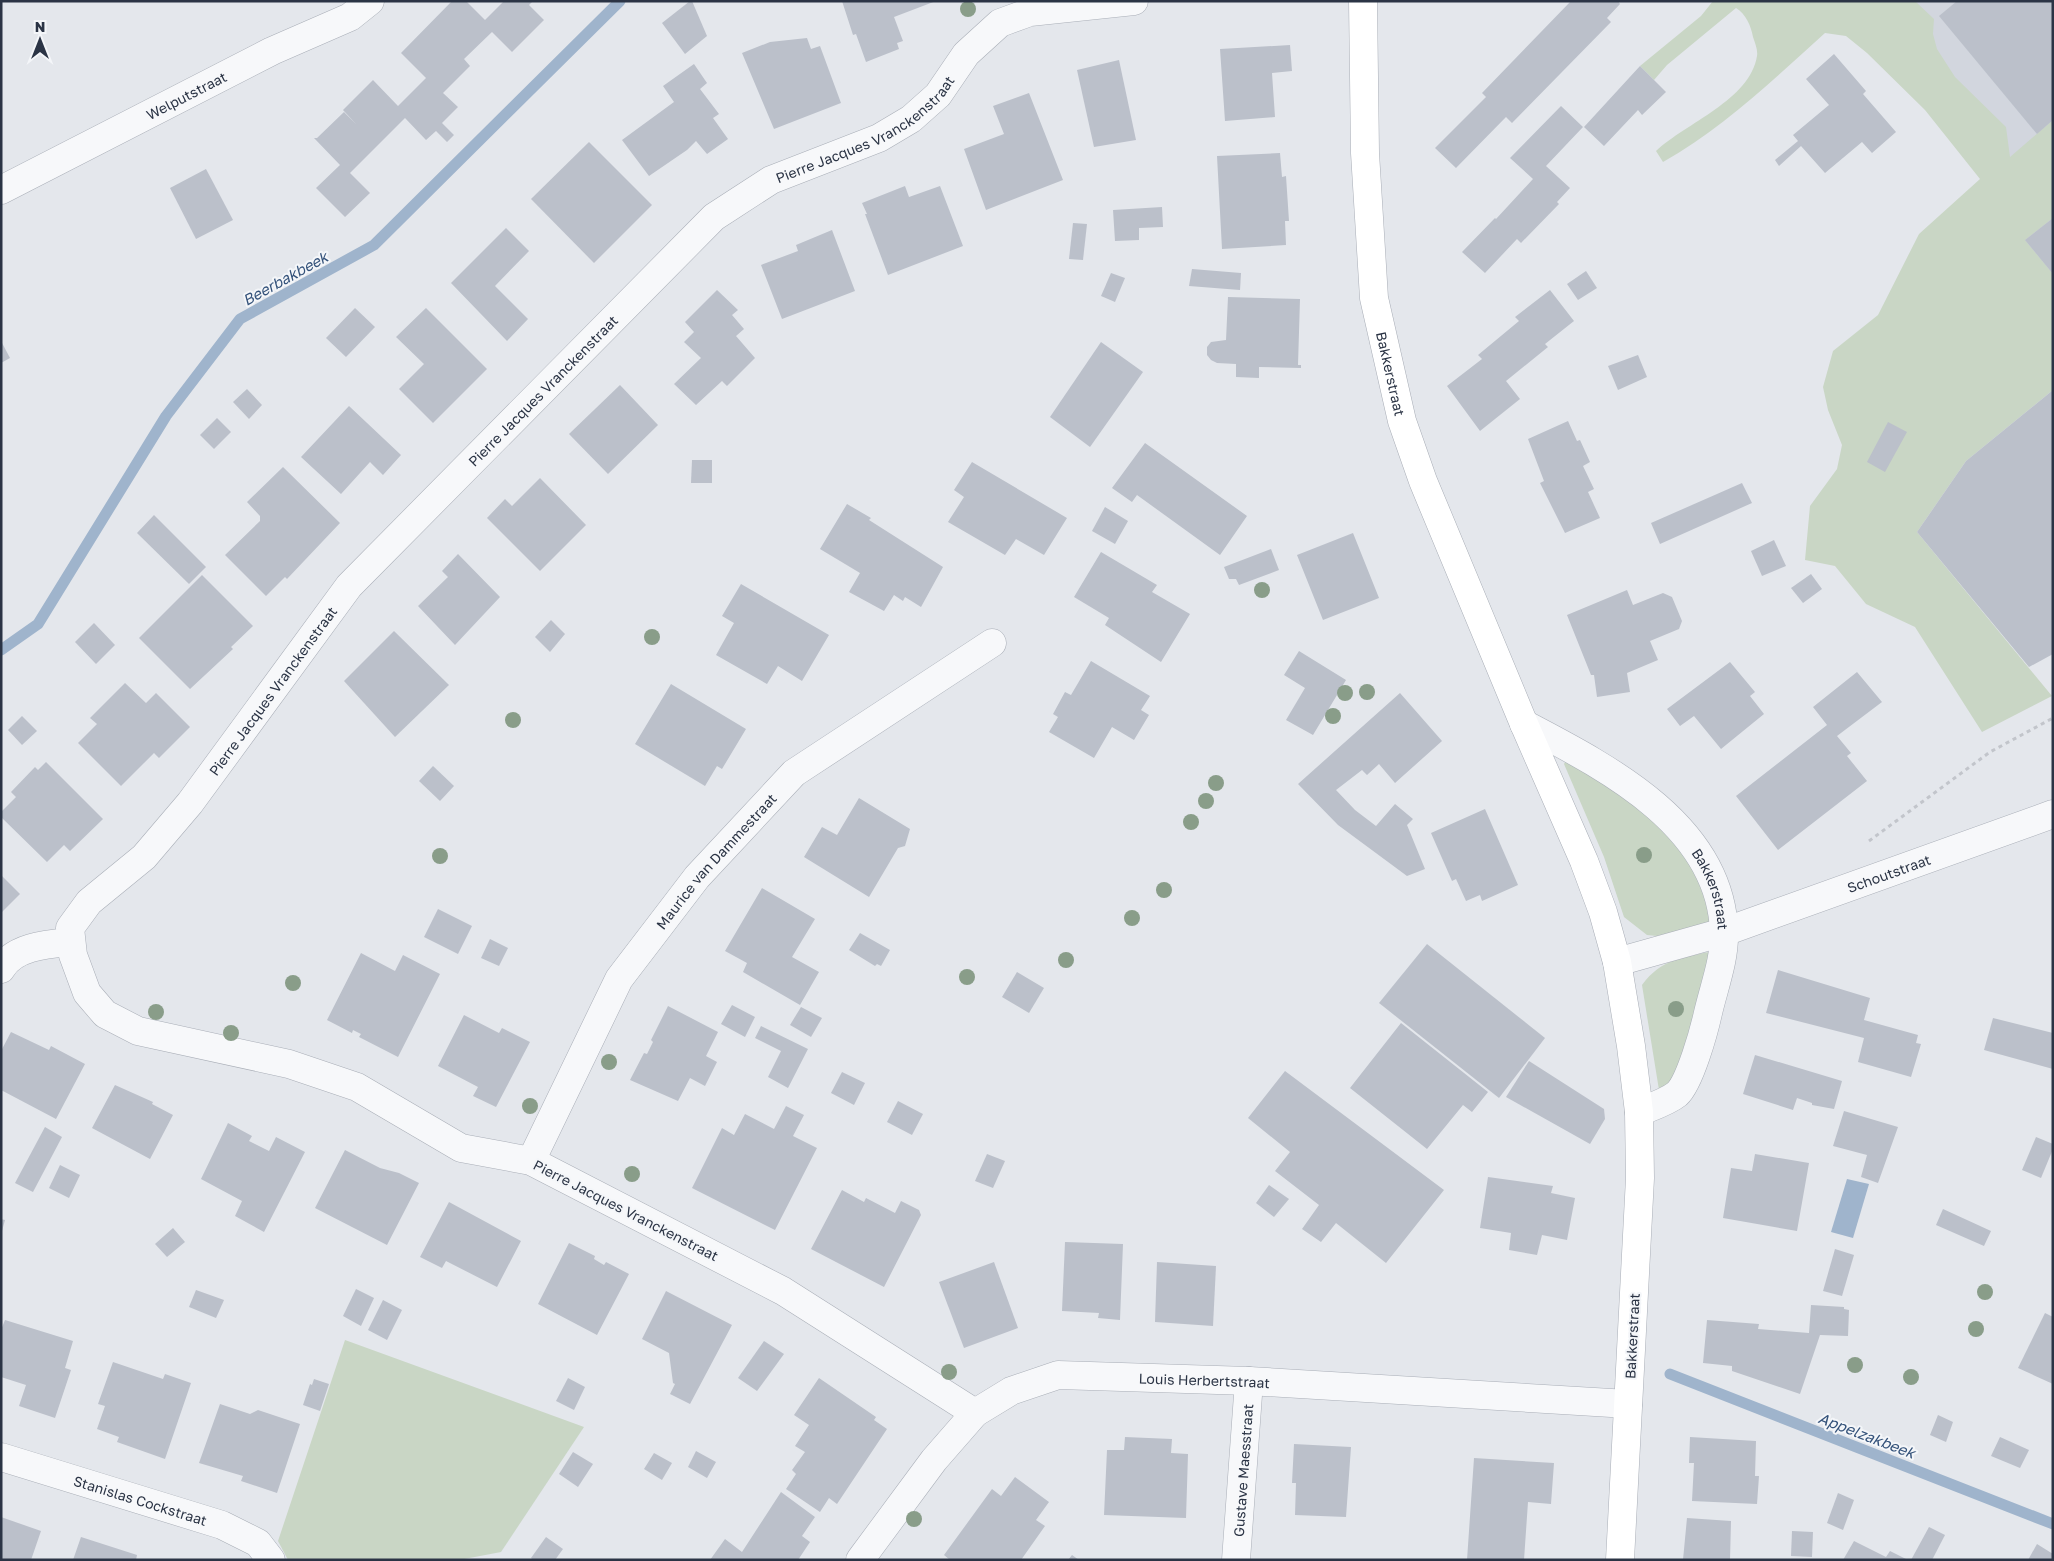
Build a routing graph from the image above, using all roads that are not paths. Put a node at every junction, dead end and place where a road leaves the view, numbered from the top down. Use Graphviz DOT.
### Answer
graph roads {
  1 [pos="370,1"];
  2 [pos="1134,1"];
  3 [pos="1363,1"];
  4 [pos="1,190"];
  5 [pos="992,643"];
  6 [pos="1524,724"];
  7 [pos="2053,814"];
  8 [pos="1724,932"];
  9 [pos="72,942"];
  10 [pos="1617,962"];
  11 [pos="1,969"];
  12 [pos="1639,1112"];
  13 [pos="531,1161"];
  14 [pos="1249,1381"];
  15 [pos="1628,1404"];
  16 [pos="975,1413"];
  17 [pos="1,1457"];
  18 [pos="271,1560"];
  19 [pos="860,1560"];
  20 [pos="1236,1560"];
  21 [pos="1620,1560"];
  1 -- 4 [label="street, Welputstraat"];
  2 -- 9 [label="street, Pierre Jacques Vranckenstraat"];
  3 -- 6 [label="street, Bakkerstraat"];
  5 -- 13 [label="street, Maurice van Dammestraat"];
  6 -- 8 [label="street, Bakkerstraat"];
  6 -- 10 [label="street, Bakkerstraat"];
  7 -- 8 [label="street, Schoutstraat"];
  8 -- 10 [label="street, Schoutstraat"];
  8 -- 12 [label="street, Bakkerstraat"];
  9 -- 11 [label="street"];
  9 -- 13 [label="street, Pierre Jacques Vranckenstraat"];
  10 -- 12 [label="street, Bakkerstraat"];
  12 -- 15 [label="street, Bakkerstraat"];
  13 -- 16 [label="street, Pierre Jacques Vranckenstraat"];
  14 -- 15 [label="street, Louis Herbertstraat"];
  14 -- 16 [label="street, Louis Herbertstraat"];
  14 -- 20 [label="street, Gustave Maesstraat"];
  15 -- 21 [label="street, Bakkerstraat"];
  16 -- 19 [label="street, Louis Herbertstraat"];
  17 -- 18 [label="street, Stanislas Cockstraat"];
}
